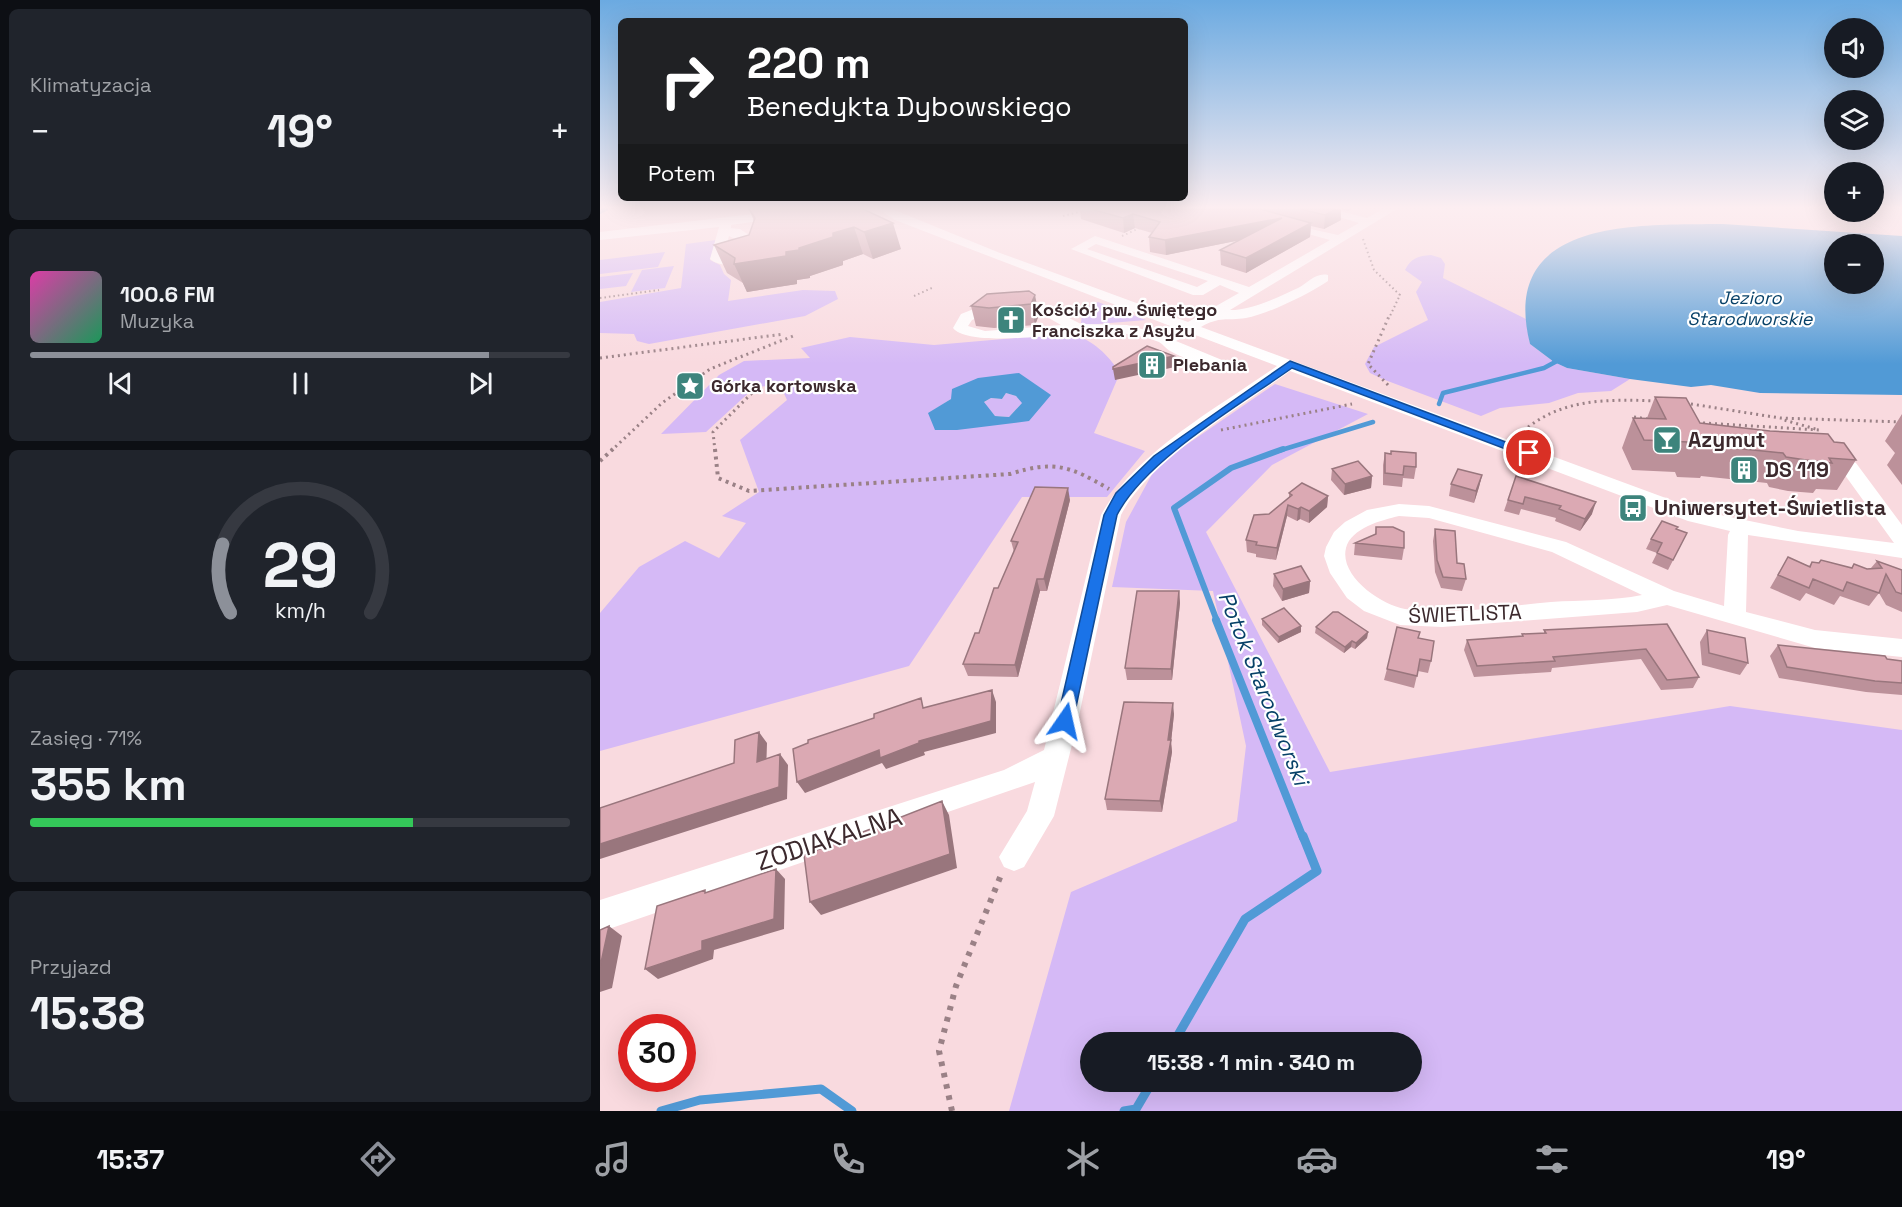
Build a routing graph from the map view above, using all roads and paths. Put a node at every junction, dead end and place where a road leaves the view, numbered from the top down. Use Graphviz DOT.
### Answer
graph roads {
  1 [pos="1012,261"];
  2 [pos="1110,261"];
  3 [pos="1158,261"];
  4 [pos="1303,261"];
  5 [pos="1368,261"];
  6 [pos="1323,278"];
  7 [pos="1218,281"];
  8 [pos="934,287"];
  9 [pos="659,290"];
  10 [pos="1249,293"];
  11 [pos="914,296"];
  12 [pos="600,298"];
  13 [pos="1213,314"];
  14 [pos="1191,327"];
  15 [pos="1080,329"];
  16 [pos="784,334"];
  17 [pos="793,336"];
  18 [pos="1165,340"];
  19 [pos="600,358"];
  20 [pos="1216,363"];
  21 [pos="1290,364"];
  22 [pos="1391,390"];
  23 [pos="754,391"];
  24 [pos="1660,401"];
  25 [pos="1679,403"];
  26 [pos="1353,404"];
  27 [pos="1634,417"];
  28 [pos="1780,418"];
  29 [pos="1652,419"];
  30 [pos="1902,422"];
  31 [pos="1693,423"];
  32 [pos="1519,435"];
  33 [pos="1189,437"];
  34 [pos="1807,446"];
  35 [pos="600,461"];
  36 [pos="1121,496"];
  37 [pos="1737,535"];
  38 [pos="1902,539"];
  39 [pos="1902,550"];
  40 [pos="1666,597"];
  41 [pos="1735,616"];
  42 [pos="1902,648"];
  43 [pos="1056,757"];
  44 [pos="1014,857"];
  45 [pos="600,916"];
  46 [pos="952,1111"];
  1 -- 14 [label="street"];
  2 -- 7 [label="street"];
  3 -- 7 [label="street"];
  4 -- 10 [label="street"];
  5 -- 22 [label="path"];
  6 -- 13 [label="street"];
  7 -- 10 [label="street"];
  8 -- 11 [label="path"];
  9 -- 12 [label="path"];
  10 -- 13 [label="street"];
  13 -- 14 [label="street"];
  14 -- 18 [label="street"];
  14 -- 21 [label="street"];
  15 -- 15 [label="street"];
  15 -- 18 [label="street"];
  16 -- 19 [label="path"];
  17 -- 35 [label="path"];
  18 -- 20 [label="street"];
  21 -- 33 [label="street"];
  21 -- 39 [label="street"];
  23 -- 36 [label="path"];
  24 -- 32 [label="path"];
  25 -- 28 [label="path"];
  26 -- 33 [label="path"];
  27 -- 29 [label="path"];
  28 -- 30 [label="path"];
  28 -- 31 [label="path"];
  33 -- 36 [label="street"];
  34 -- 38 [label="street"];
  36 -- 43 [label="street"];
  37 -- 41 [label="street"];
  40 -- 40 [label="street, ŚWIETLISTA"];
  40 -- 41 [label="street, ŚWIETLISTA"];
  41 -- 42 [label="street, ŚWIETLISTA"];
  43 -- 44 [label="street"];
  43 -- 45 [label="street, ZODIAKALNA"];
  44 -- 46 [label="path"];
}
